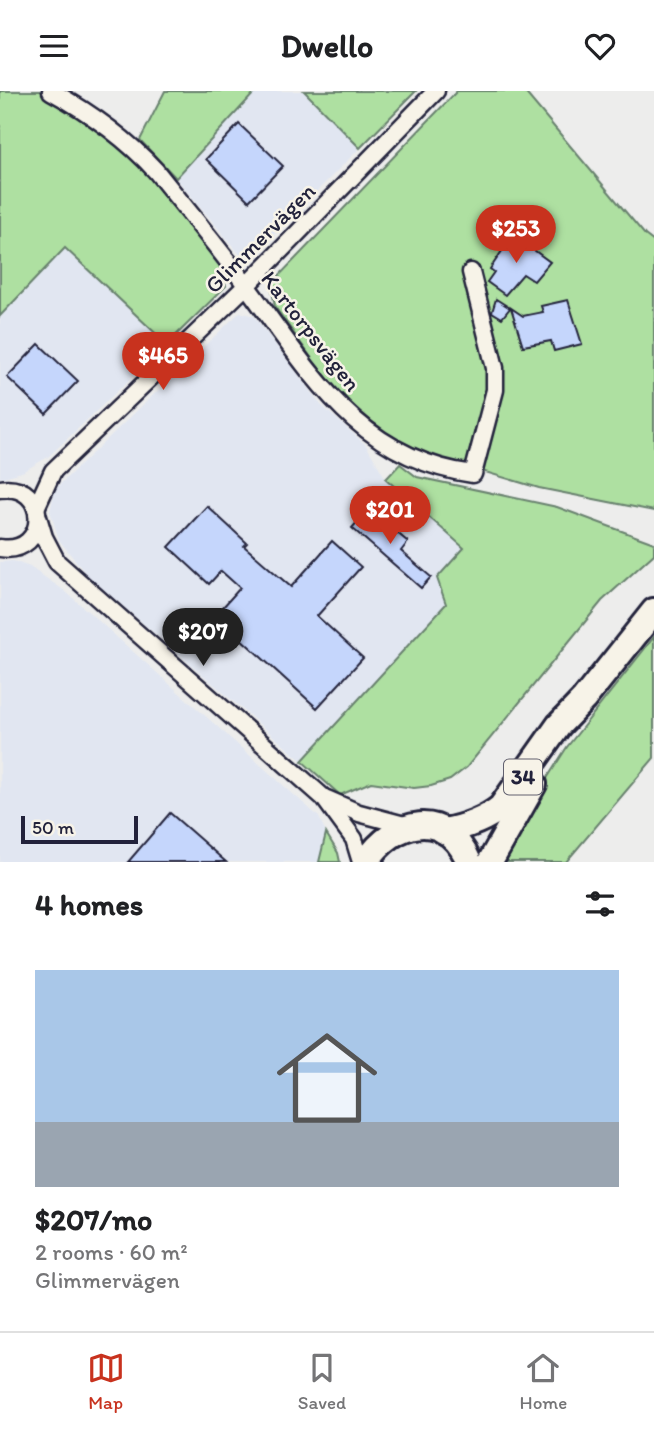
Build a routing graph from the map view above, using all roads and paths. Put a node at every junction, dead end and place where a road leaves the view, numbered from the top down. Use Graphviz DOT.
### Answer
graph roads {
  1 [pos="51,91"];
  2 [pos="436,91"];
  3 [pos="471,272"];
  4 [pos="246,286"];
  5 [pos="53,471"];
  6 [pos="0,489"];
  7 [pos="18,490"];
  8 [pos="37,512"];
  9 [pos="18,547"];
  10 [pos="0,548"];
  11 [pos="57,562"];
  12 [pos="654,611"];
  13 [pos="584,699"];
  14 [pos="324,798"];
  15 [pos="408,826"];
  16 [pos="444,831"];
  17 [pos="364,862"];
  18 [pos="469,862"];
  19 [pos="490,862"];
  1 -- 4 [label="street, Kartorpsvägen"];
  2 -- 4 [label="street, Glimmervägen"];
  3 -- 4 [label="street, Kartorpsvägen"];
  4 -- 5 [label="street, Glimmervägen"];
  5 -- 7 [label="street, Glimmervägen"];
  5 -- 8 [label="street, Glimmervägen"];
  6 -- 7 [label="street"];
  7 -- 8 [label="street"];
  8 -- 9 [label="street, Glimmervägen"];
  8 -- 11 [label="street"];
  9 -- 10 [label="street"];
  9 -- 11 [label="street"];
  11 -- 14 [label="street"];
  12 -- 13 [label="main road, 34"];
  13 -- 16 [label="main road, 34"];
  13 -- 19 [label="main road, 34"];
  14 -- 15 [label="street"];
  14 -- 17 [label="street"];
  15 -- 16 [label="main road, 34"];
  15 -- 17 [label="main road"];
  16 -- 18 [label="main road"];
}
